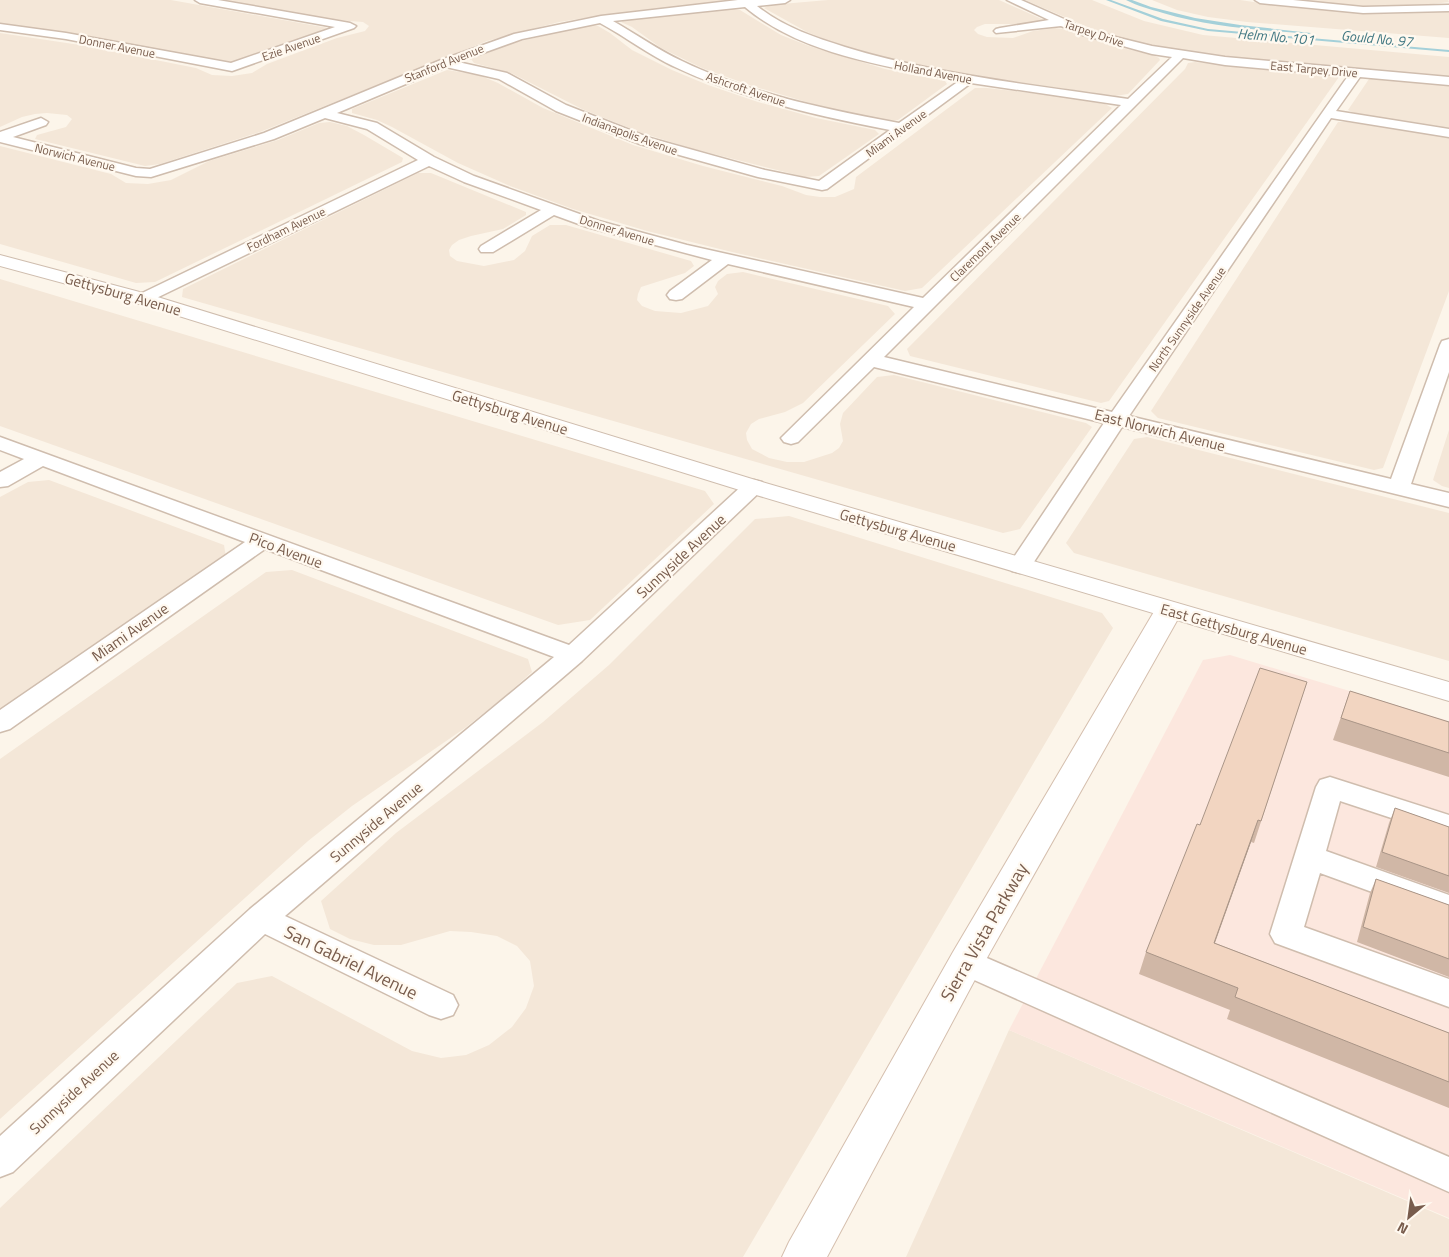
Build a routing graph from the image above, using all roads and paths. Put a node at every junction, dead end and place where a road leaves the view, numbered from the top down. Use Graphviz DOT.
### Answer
graph roads {
  1 [pos="200,0"];
  2 [pos="785,0"];
  3 [pos="1012,0"];
  4 [pos="1261,0"];
  5 [pos="744,2"];
  6 [pos="1449,8"];
  7 [pos="601,19"];
  8 [pos="1062,22"];
  9 [pos="0,27"];
  10 [pos="1000,31"];
  11 [pos="1180,55"];
  12 [pos="445,63"];
  13 [pos="232,67"];
  14 [pos="1356,72"];
  15 [pos="969,79"];
  16 [pos="1449,81"];
  17 [pos="1132,103"];
  18 [pos="323,113"];
  19 [pos="1329,114"];
  20 [pos="41,122"];
  21 [pos="902,128"];
  22 [pos="1449,133"];
  23 [pos="0,138"];
  24 [pos="429,160"];
  25 [pos="151,173"];
  26 [pos="822,186"];
  27 [pos="552,210"];
  28 [pos="487,249"];
  29 [pos="724,259"];
  30 [pos="0,260"];
  31 [pos="676,295"];
  32 [pos="144,299"];
  33 [pos="926,304"];
  34 [pos="1449,344"];
  35 [pos="871,360"];
  36 [pos="1117,419"];
  37 [pos="791,438"];
  38 [pos="0,443"];
  39 [pos="42,458"];
  40 [pos="0,481"];
  41 [pos="754,487"];
  42 [pos="1399,488"];
  43 [pos="1449,500"];
  44 [pos="261,541"];
  45 [pos="1020,566"];
  46 [pos="1169,610"];
  47 [pos="573,655"];
  48 [pos="1449,692"];
  49 [pos="0,723"];
  50 [pos="1449,826"];
  51 [pos="1309,857"];
  52 [pos="1449,908"];
  53 [pos="261,918"];
  54 [pos="966,962"];
  55 [pos="1449,993"];
  56 [pos="442,1005"];
  57 [pos="0,1160"];
  58 [pos="1449,1175"];
  59 [pos="804,1257"];
  1 -- 13 [label="street, Ezie Avenue"];
  2 -- 5 [label="street"];
  3 -- 8 [label="street, Tarpey Drive"];
  4 -- 6 [label="street"];
  5 -- 7 [label="street, Stanford Avenue"];
  5 -- 15 [label="street, Holland Avenue"];
  7 -- 12 [label="street, Stanford Avenue"];
  7 -- 21 [label="street, Ashcroft Avenue"];
  8 -- 10 [label="street"];
  8 -- 11 [label="street, Tarpey Drive"];
  9 -- 13 [label="street, Donner Avenue"];
  11 -- 14 [label="street, East Tarpey Drive"];
  11 -- 17 [label="street, Claremont Avenue"];
  12 -- 18 [label="street, Stanford Avenue"];
  12 -- 26 [label="street, Indianapolis Avenue"];
  14 -- 16 [label="street, East Tarpey Drive"];
  14 -- 19 [label="street, North Sunnyside Avenue"];
  15 -- 17 [label="street, Holland Avenue"];
  15 -- 21 [label="street, Miami Avenue"];
  17 -- 33 [label="street, Claremont Avenue"];
  18 -- 24 [label="street, Donner Avenue"];
  18 -- 25 [label="street, Stanford Avenue"];
  19 -- 22 [label="street"];
  19 -- 36 [label="street, North Sunnyside Avenue"];
  20 -- 23 [label="street"];
  21 -- 26 [label="street, Miami Avenue"];
  23 -- 25 [label="street, Norwich Avenue"];
  24 -- 27 [label="street, Donner Avenue"];
  24 -- 32 [label="street, Fordham Avenue"];
  27 -- 28 [label="street"];
  27 -- 29 [label="street, Donner Avenue"];
  29 -- 31 [label="street"];
  29 -- 33 [label="street, Donner Avenue"];
  30 -- 32 [label="street, Gettysburg Avenue"];
  32 -- 41 [label="street, Gettysburg Avenue"];
  33 -- 35 [label="street, Claremont Avenue"];
  34 -- 42 [label="street"];
  35 -- 36 [label="street, East Norwich Avenue"];
  35 -- 37 [label="street, Claremont Avenue"];
  36 -- 42 [label="street, East Norwich Avenue"];
  36 -- 45 [label="street, North Sunnyside Avenue"];
  38 -- 39 [label="street, Pico Avenue"];
  39 -- 40 [label="street"];
  39 -- 44 [label="street, Pico Avenue"];
  41 -- 45 [label="street, Gettysburg Avenue"];
  41 -- 47 [label="street, Sunnyside Avenue"];
  42 -- 43 [label="street, East Norwich Avenue"];
  44 -- 47 [label="street, Pico Avenue"];
  44 -- 49 [label="street, Miami Avenue"];
  45 -- 46 [label="street, East Gettysburg Avenue"];
  46 -- 48 [label="street, East Gettysburg Avenue"];
  46 -- 54 [label="street, Sierra Vista Parkway"];
  47 -- 53 [label="street, Sunnyside Avenue"];
  50 -- 51 [label="street"];
  51 -- 52 [label="street"];
  51 -- 55 [label="street"];
  53 -- 56 [label="street, San Gabriel Avenue"];
  53 -- 57 [label="street, Sunnyside Avenue"];
  54 -- 58 [label="street"];
  54 -- 59 [label="street, Sierra Vista Parkway"];
}
